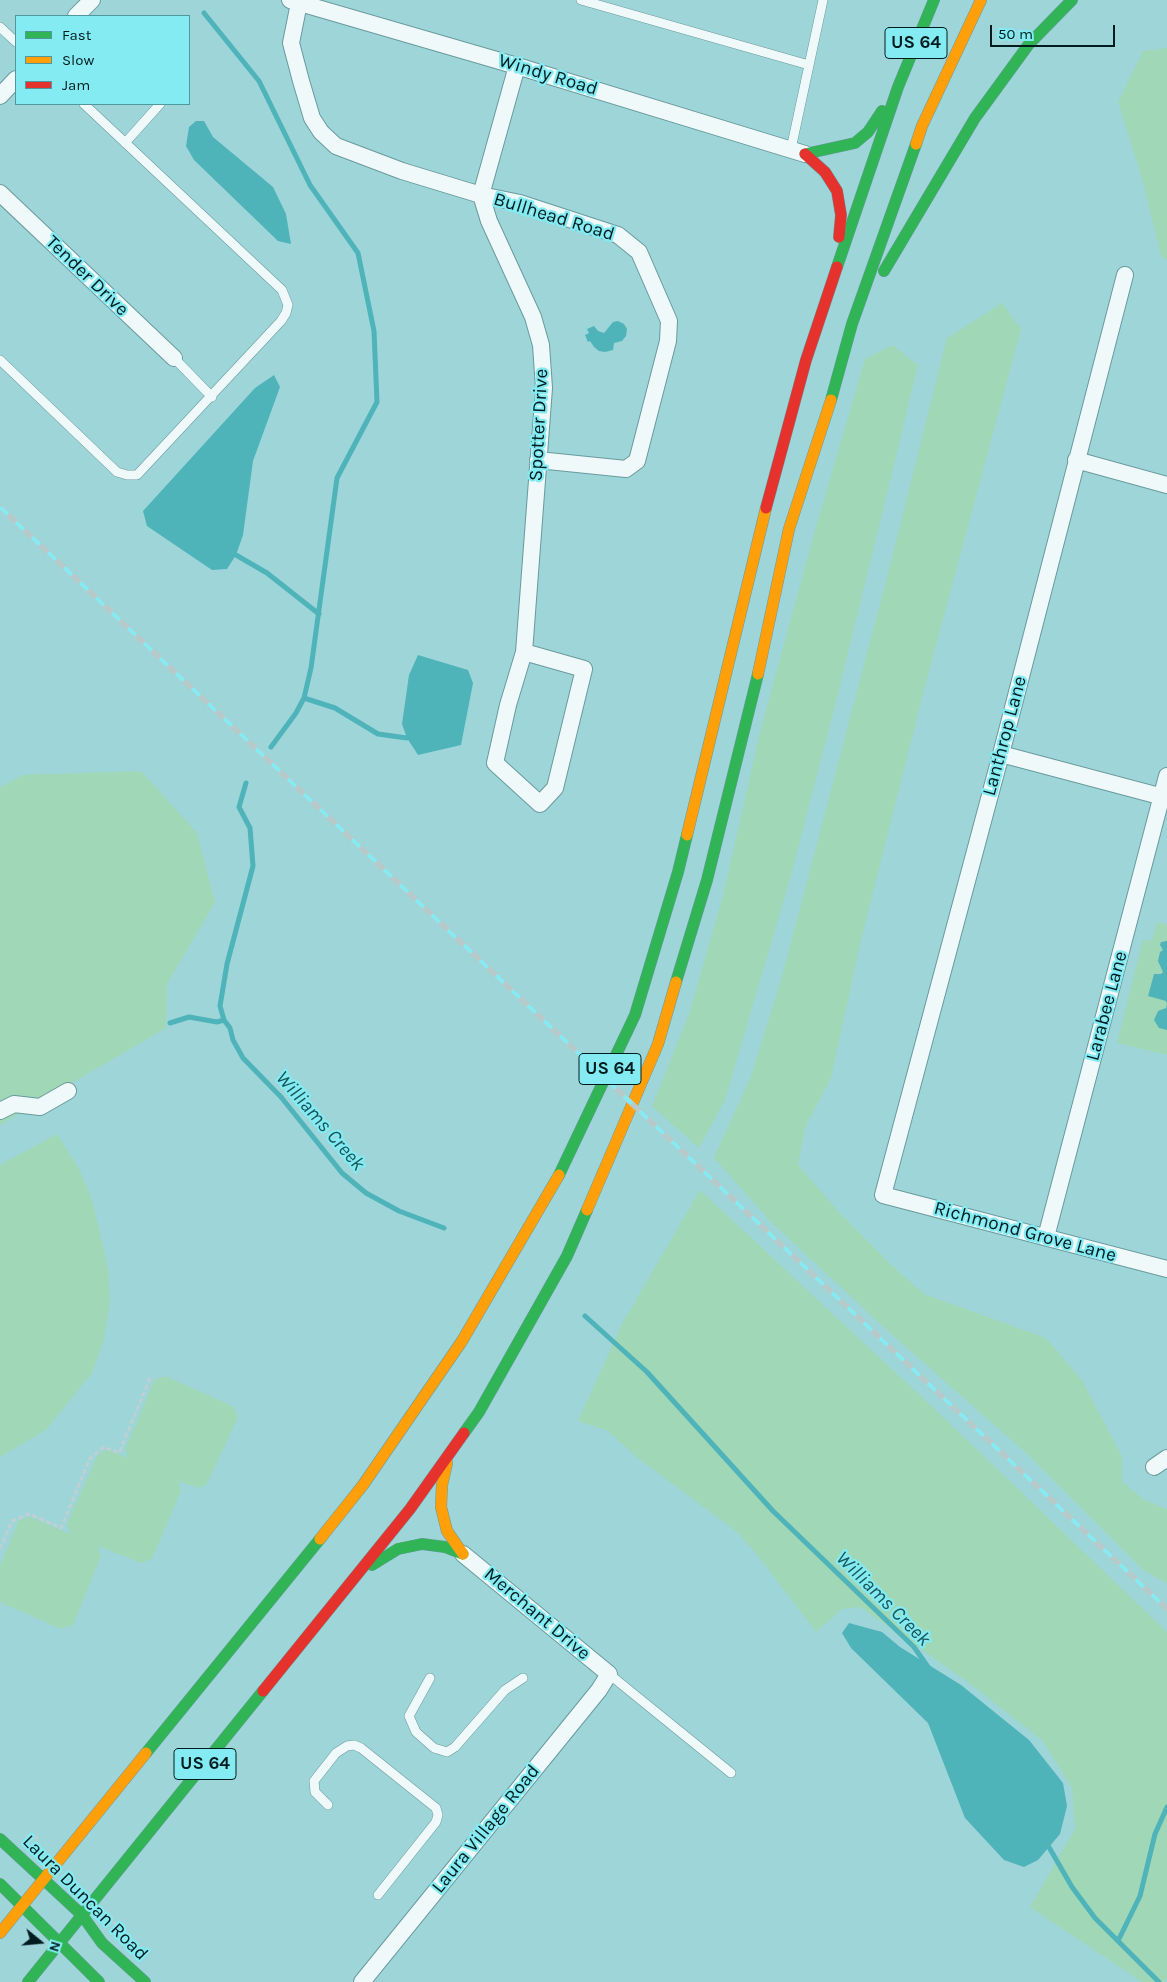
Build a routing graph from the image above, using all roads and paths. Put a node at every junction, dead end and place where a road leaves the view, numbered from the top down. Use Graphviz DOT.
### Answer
graph roads {
  1 [pos="92,0"];
  2 [pos="581,0"];
  3 [pos="823,0"];
  4 [pos="934,0"];
  5 [pos="981,0"];
  6 [pos="1072,0"];
  7 [pos="294,2"];
  8 [pos="77,15"];
  9 [pos="0,27"];
  10 [pos="15,41"];
  11 [pos="809,65"];
  12 [pos="517,66"];
  13 [pos="15,80"];
  14 [pos="898,87"];
  15 [pos="0,96"];
  16 [pos="85,105"];
  17 [pos="159,105"];
  18 [pos="125,143"];
  19 [pos="798,152"];
  20 [pos="0,193"];
  21 [pos="481,195"];
  22 [pos="834,275"];
  23 [pos="1124,275"];
  24 [pos="852,324"];
  25 [pos="174,358"];
  26 [pos="0,360"];
  27 [pos="212,397"];
  28 [pos="538,460"];
  29 [pos="1076,460"];
  30 [pos="1167,485"];
  31 [pos="524,652"];
  32 [pos="1001,754"];
  33 [pos="1167,776"];
  34 [pos="1164,797"];
  35 [pos="68,1091"];
  36 [pos="0,1111"];
  37 [pos="882,1195"];
  38 [pos="1046,1237"];
  39 [pos="1167,1269"];
  40 [pos="150,1378"];
  41 [pos="451,1452"];
  42 [pos="0,1549"];
  43 [pos="463,1554"];
  44 [pos="360,1572"];
  45 [pos="609,1674"];
  46 [pos="430,1678"];
  47 [pos="523,1678"];
  48 [pos="731,1773"];
  49 [pos="328,1805"];
  50 [pos="0,1839"];
  51 [pos="44,1879"];
  52 [pos="0,1884"];
  53 [pos="378,1895"];
  54 [pos="23,1905"];
  55 [pos="113,1907"];
  56 [pos="82,1915"];
  57 [pos="120,1930"];
  58 [pos="0,1933"];
  59 [pos="59,1942"];
  60 [pos="28,1982"];
  61 [pos="99,1982"];
  62 [pos="145,1982"];
  63 [pos="362,1982"];
  1 -- 8 [label="street"];
  2 -- 11 [label="lane"];
  3 -- 11 [label="lane"];
  4 -- 14 [label="main road, US 64"];
  5 -- 24 [label="main road, US 64"];
  6 -- 24 [label="main road"];
  7 -- 12 [label="street, Windy Road"];
  7 -- 21 [label="street, Bullhead Road"];
  9 -- 10 [label="lane"];
  11 -- 19 [label="lane"];
  12 -- 19 [label="street, Windy Road"];
  12 -- 21 [label="street"];
  13 -- 15 [label="street"];
  14 -- 19 [label="main road"];
  14 -- 22 [label="main road, US 64"];
  16 -- 18 [label="lane"];
  17 -- 18 [label="lane"];
  18 -- 27 [label="lane"];
  19 -- 22 [label="main road"];
  20 -- 25 [label="street, Tender Drive"];
  21 -- 28 [label="street, Spotter Drive"];
  21 -- 28 [label="street, Bullhead Road"];
  22 -- 51 [label="main road, US 64"];
  23 -- 29 [label="street, Lanthrop Lane"];
  24 -- 41 [label="main road, US 64"];
  25 -- 27 [label="lane"];
  26 -- 27 [label="lane"];
  28 -- 31 [label="street, Spotter Drive"];
  29 -- 30 [label="street"];
  29 -- 32 [label="street, Lanthrop Lane"];
  31 -- 31 [label="street, Spotter Drive"];
  32 -- 34 [label="street"];
  32 -- 37 [label="street, Lanthrop Lane"];
  33 -- 34 [label="street, Larabee Lane"];
  34 -- 38 [label="street, Larabee Lane"];
  35 -- 36 [label="street"];
  37 -- 38 [label="street, Richmond Grove Lane"];
  38 -- 39 [label="street, Richmond Grove Lane"];
  40 -- 42 [label="path"];
  41 -- 43 [label="main road"];
  41 -- 44 [label="main road, US 64"];
  43 -- 44 [label="main road"];
  43 -- 45 [label="street, Merchant Drive"];
  44 -- 56 [label="main road, US 64"];
  45 -- 48 [label="lane"];
  45 -- 63 [label="street, Laura Village Road"];
  46 -- 47 [label="lane"];
  49 -- 53 [label="lane"];
  50 -- 51 [label="main road, Laura Duncan Road"];
  51 -- 54 [label="main road, US 64"];
  51 -- 56 [label="main road, Laura Duncan Road"];
  52 -- 54 [label="main road"];
  54 -- 58 [label="main road, US 64"];
  54 -- 59 [label="main road"];
  55 -- 57 [label="path"];
  56 -- 59 [label="main road, US 64"];
  56 -- 62 [label="main road, Laura Duncan Road"];
  59 -- 60 [label="main road, US 64"];
  59 -- 61 [label="main road"];
}
